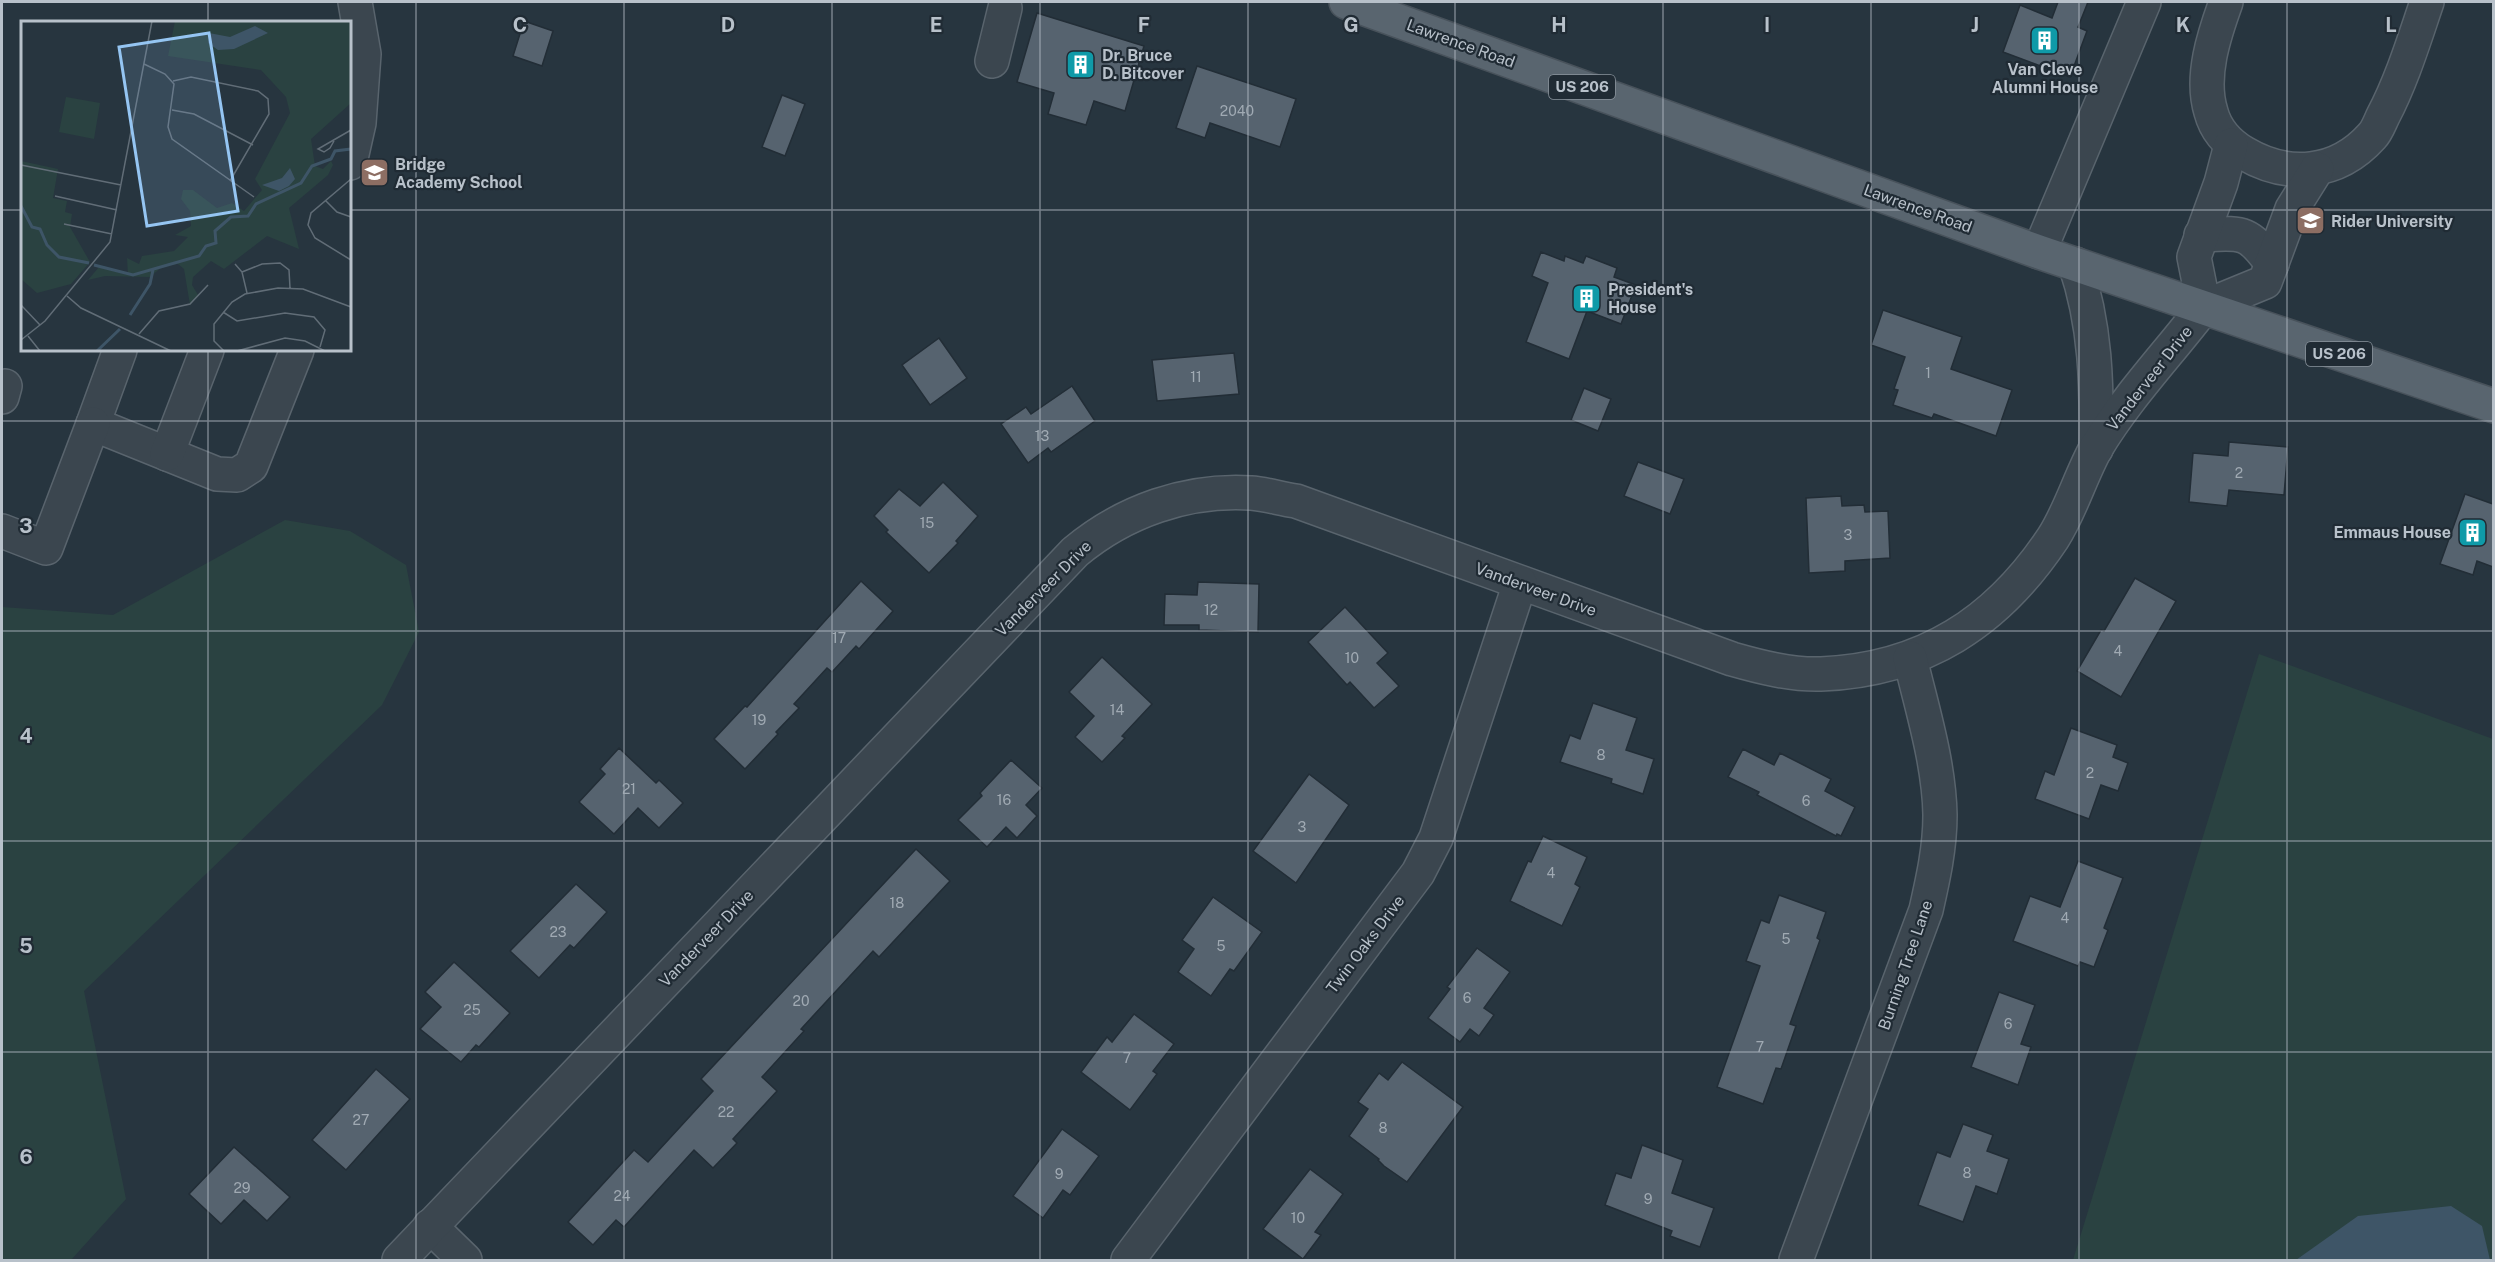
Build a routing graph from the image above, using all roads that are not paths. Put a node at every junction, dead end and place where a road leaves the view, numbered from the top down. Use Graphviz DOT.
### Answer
graph roads {
  1 [pos="355,2"];
  2 [pos="1346,2"];
  3 [pos="2144,2"];
  4 [pos="2226,2"];
  5 [pos="2427,2"];
  6 [pos="1012,4"];
  7 [pos="992,61"];
  8 [pos="2231,145"];
  9 [pos="351,159"];
  10 [pos="2317,169"];
  11 [pos="2201,235"];
  12 [pos="2039,252"];
  13 [pos="2075,264"];
  14 [pos="2272,264"];
  15 [pos="2204,308"];
  16 [pos="120,351"];
  17 [pos="207,351"];
  18 [pos="297,351"];
  19 [pos="2493,406"];
  20 [pos="93,424"];
  21 [pos="2096,449"];
  22 [pos="167,454"];
  23 [pos="2,531"];
  24 [pos="1520,584"];
  25 [pos="1910,658"];
  26 [pos="430,1226"];
  27 [pos="399,1260"];
  28 [pos="465,1260"];
  29 [pos="1128,1260"];
  30 [pos="1796,1260"];
  1 -- 9 [label="street"];
  2 -- 12 [label="main road, Lawrence Road / US 206"];
  3 -- 12 [label="street"];
  4 -- 8 [label="street"];
  5 -- 10 [label="street"];
  6 -- 7 [label="street"];
  8 -- 10 [label="street"];
  8 -- 11 [label="street"];
  10 -- 14 [label="street"];
  11 -- 14 [label="street"];
  11 -- 15 [label="street"];
  12 -- 13 [label="main road, Lawrence Road / US 206"];
  13 -- 15 [label="main road, Lawrence Road / US 206"];
  13 -- 21 [label="street, Vanderveer Drive"];
  14 -- 15 [label="street"];
  15 -- 19 [label="main road, Lawrence Road / US 206"];
  15 -- 21 [label="street, Vanderveer Drive"];
  16 -- 20 [label="street"];
  17 -- 22 [label="street"];
  18 -- 22 [label="street"];
  20 -- 22 [label="street"];
  20 -- 23 [label="street"];
  21 -- 25 [label="street, Vanderveer Drive"];
  24 -- 25 [label="street, Vanderveer Drive"];
  24 -- 26 [label="street, Vanderveer Drive"];
  24 -- 29 [label="street, Twin Oaks Drive"];
  25 -- 30 [label="street, Burning Tree Lane"];
  26 -- 27 [label="street, Vanderveer Drive"];
  26 -- 28 [label="street"];
}
